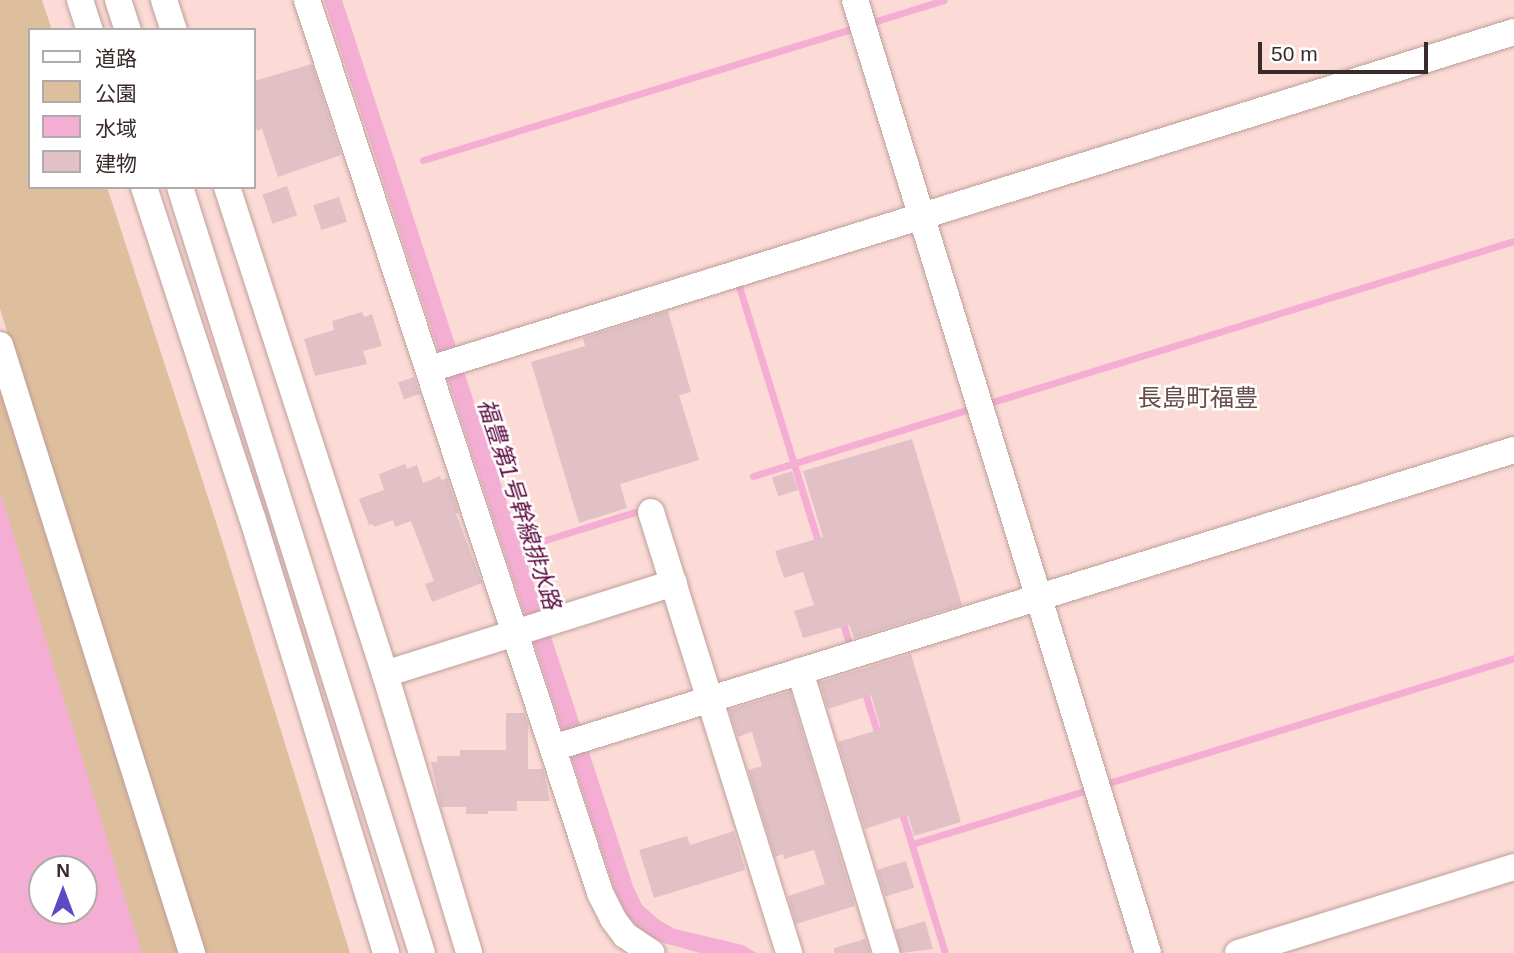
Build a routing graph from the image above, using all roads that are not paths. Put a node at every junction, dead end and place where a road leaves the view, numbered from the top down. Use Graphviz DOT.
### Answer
graph roads {
  1 [pos="80,0"];
  2 [pos="118,0"];
  3 [pos="164,0"];
  4 [pos="307,0"];
  5 [pos="855,0"];
  6 [pos="89,28"];
  7 [pos="127,28"];
  8 [pos="173,28"];
  9 [pos="1514,32"];
  10 [pos="145,189"];
  11 [pos="181,189"];
  12 [pos="228,189"];
  13 [pos="921,216"];
  14 [pos="0,345"];
  15 [pos="434,368"];
  16 [pos="1514,450"];
  17 [pos="651,512"];
  18 [pos="674,583"];
  19 [pos="1038,597"];
  20 [pos="519,632"];
  21 [pos="800,671"];
  22 [pos="385,674"];
  23 [pos="710,699"];
  24 [pos="557,747"];
  25 [pos="1514,867"];
  26 [pos="192,953"];
  27 [pos="386,953"];
  28 [pos="422,953"];
  29 [pos="469,953"];
  30 [pos="652,953"];
  31 [pos="789,953"];
  32 [pos="886,953"];
  33 [pos="1148,953"];
  34 [pos="1238,953"];
  1 -- 6 [label="street"];
  2 -- 7 [label="street"];
  3 -- 8 [label="street"];
  4 -- 15 [label="street"];
  5 -- 13 [label="street"];
  9 -- 13 [label="street"];
  10 -- 27 [label="street"];
  11 -- 28 [label="street"];
  12 -- 22 [label="street"];
  13 -- 15 [label="street"];
  13 -- 19 [label="street"];
  14 -- 26 [label="street"];
  15 -- 20 [label="street"];
  16 -- 19 [label="street"];
  17 -- 18 [label="street"];
  18 -- 20 [label="street"];
  18 -- 23 [label="street"];
  19 -- 21 [label="street"];
  19 -- 33 [label="street"];
  20 -- 22 [label="street"];
  20 -- 24 [label="street"];
  21 -- 23 [label="street"];
  21 -- 32 [label="street"];
  22 -- 29 [label="street"];
  23 -- 24 [label="street"];
  23 -- 31 [label="street"];
  24 -- 30 [label="street"];
  25 -- 34 [label="street"];
}
